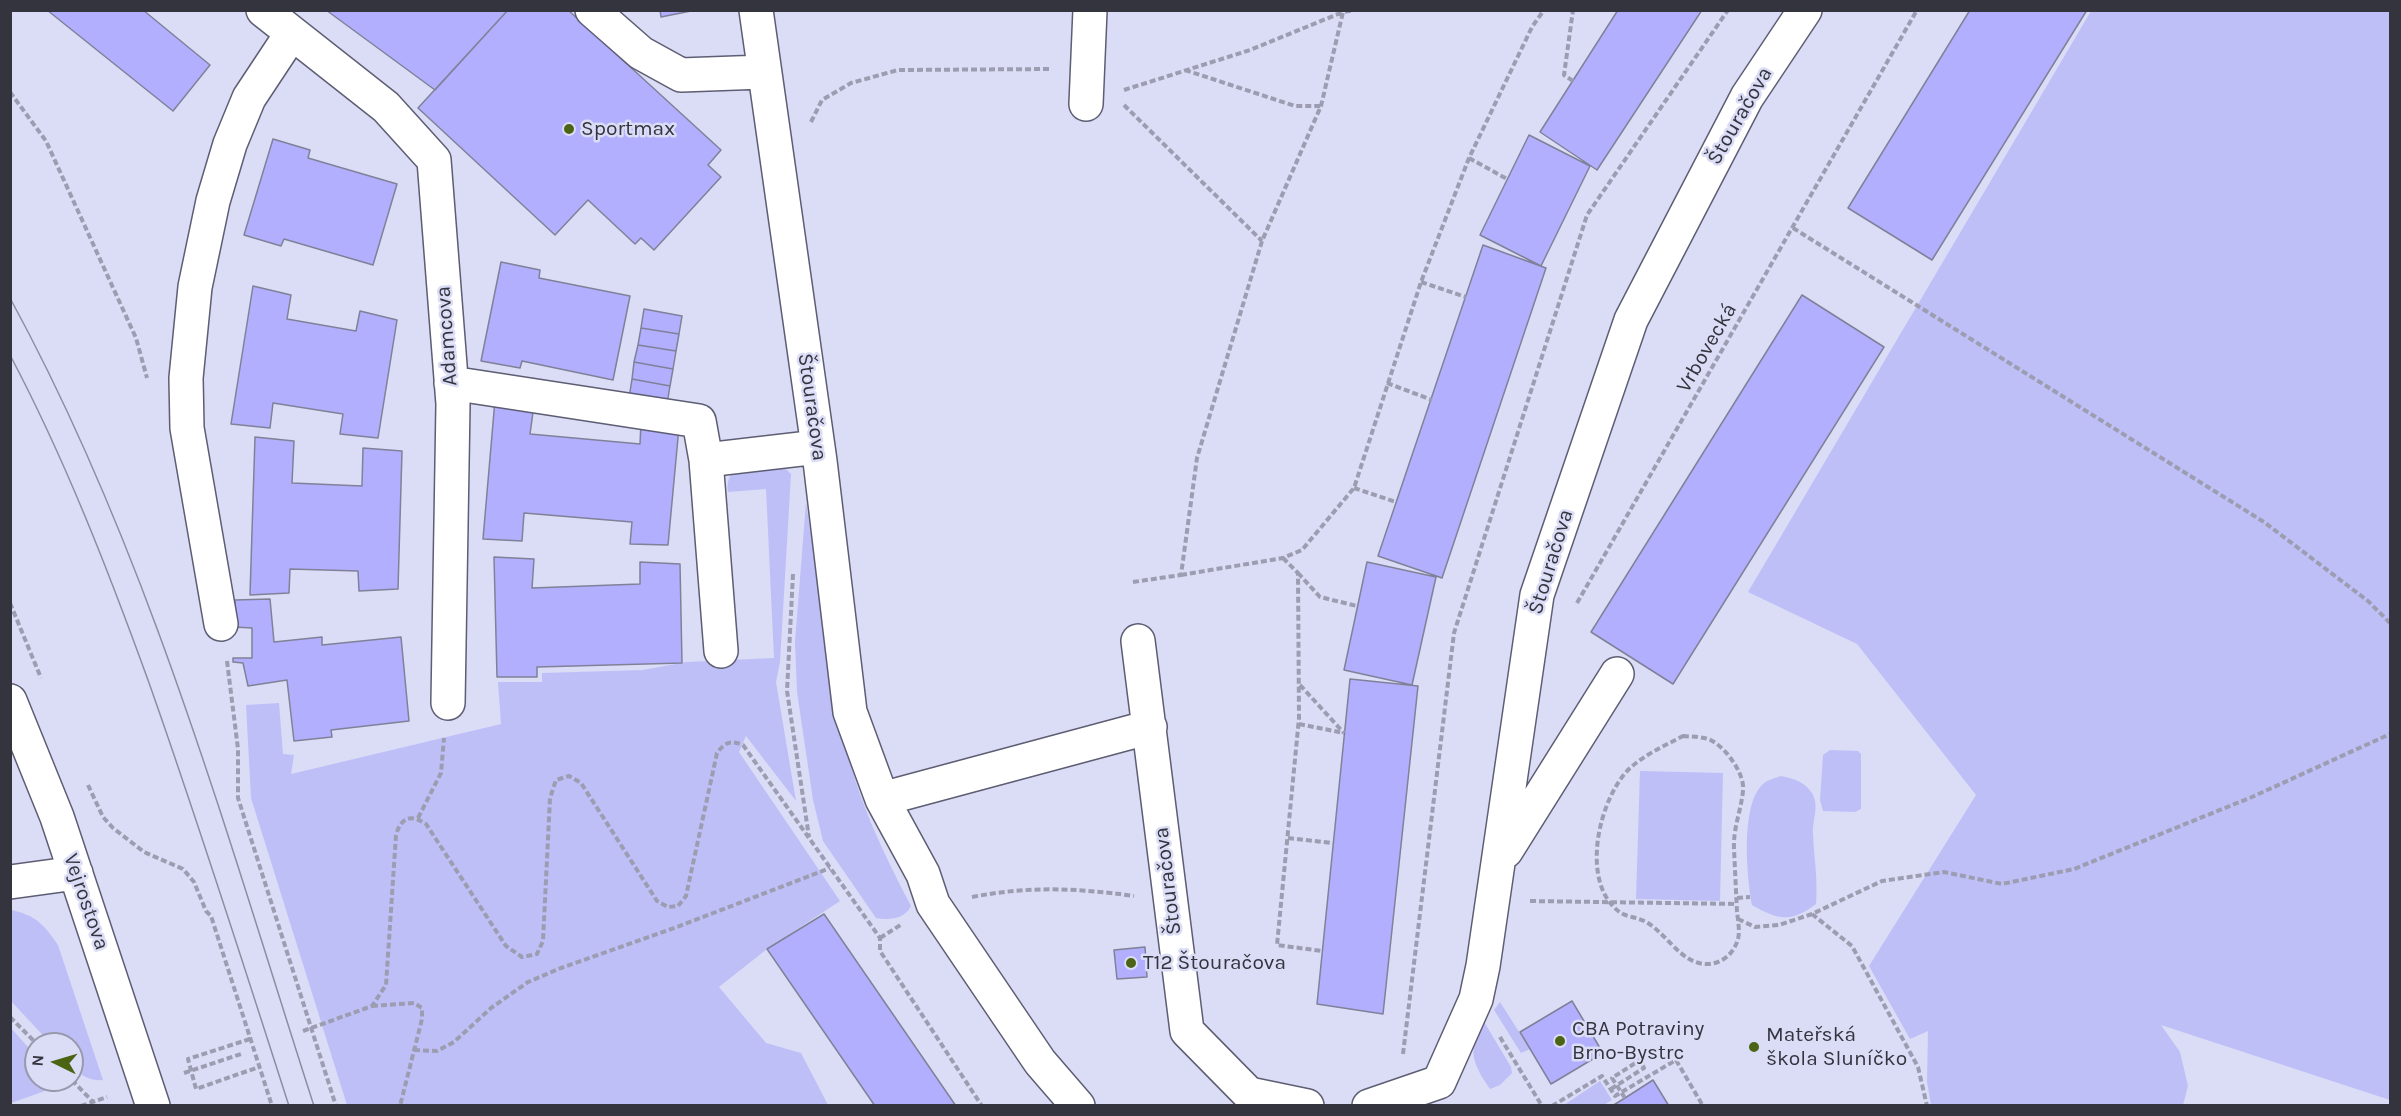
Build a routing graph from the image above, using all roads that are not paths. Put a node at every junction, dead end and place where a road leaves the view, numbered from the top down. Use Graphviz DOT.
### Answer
graph roads {
  1 [pos="263,10"];
  2 [pos="592,10"];
  3 [pos="756,10"];
  4 [pos="1090,10"];
  5 [pos="1805,10"];
  6 [pos="292,33"];
  7 [pos="763,72"];
  8 [pos="1100,99"];
  9 [pos="451,383"];
  10 [pos="818,447"];
  11 [pos="706,460"];
  12 [pos="221,624"];
  13 [pos="1138,641"];
  14 [pos="720,651"];
  15 [pos="1617,674"];
  16 [pos="10,701"];
  17 [pos="448,703"];
  18 [pos="1150,727"];
  19 [pos="882,799"];
  20 [pos="1500,861"];
  21 [pos="76,873"];
  22 [pos="10,882"];
  23 [pos="1377,1103"];
  24 [pos="153,1106"];
  25 [pos="1078,1106"];
  26 [pos="1307,1106"];
  1 -- 6 [label="street, Adamcova"];
  2 -- 7 [label="street"];
  3 -- 7 [label="street, Štouračova"];
  4 -- 8 [label="street"];
  5 -- 20 [label="street, Štouračova"];
  6 -- 9 [label="street, Adamcova"];
  6 -- 12 [label="street"];
  7 -- 10 [label="street, Štouračova"];
  9 -- 11 [label="street"];
  9 -- 17 [label="street, Adamcova"];
  10 -- 11 [label="street"];
  10 -- 19 [label="street, Štouračova"];
  11 -- 14 [label="street"];
  13 -- 18 [label="street, Štouračova"];
  15 -- 20 [label="street"];
  16 -- 21 [label="street, Vejrostova"];
  18 -- 19 [label="street"];
  18 -- 26 [label="street, Štouračova"];
  19 -- 25 [label="street, Štouračova"];
  20 -- 23 [label="street, Štouračova"];
  21 -- 22 [label="street"];
  21 -- 24 [label="street, Vejrostova"];
}
